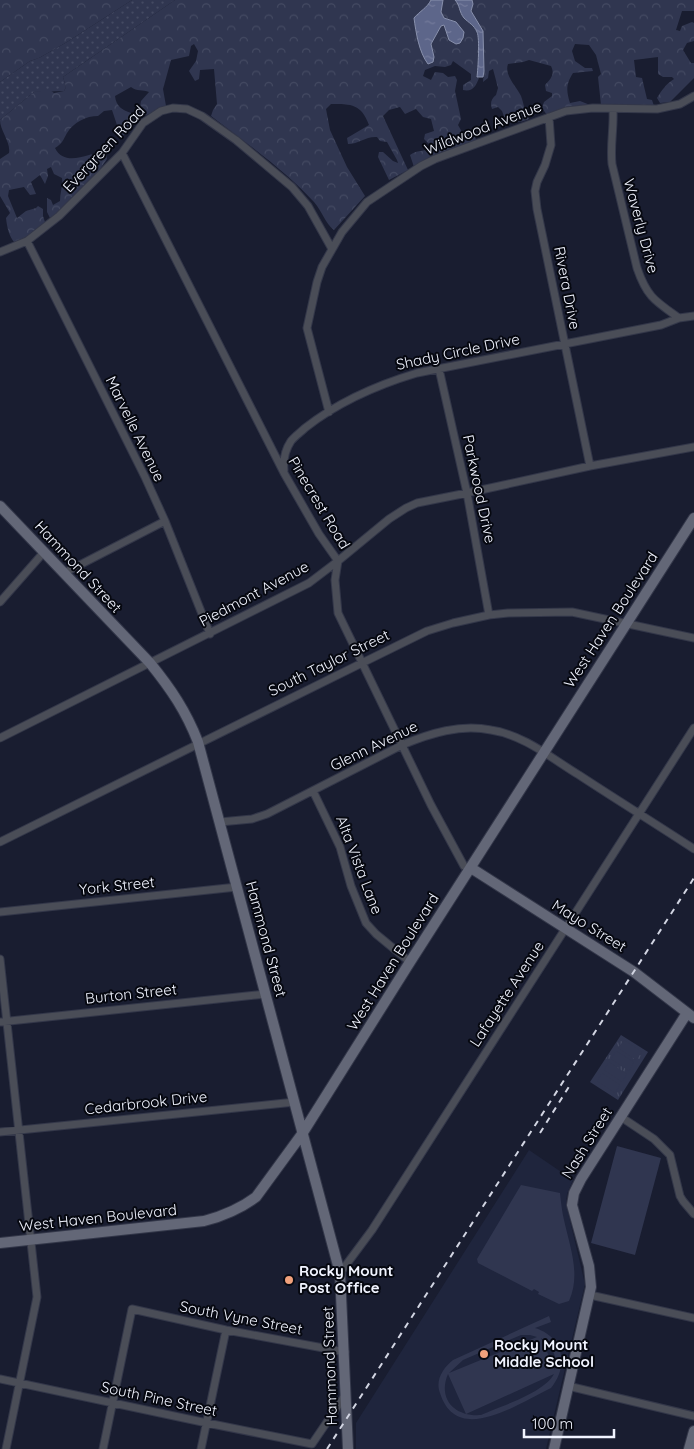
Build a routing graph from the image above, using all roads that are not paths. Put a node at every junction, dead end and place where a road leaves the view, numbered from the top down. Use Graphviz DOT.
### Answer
graph roads {
  1 [pos="694,96"];
  2 [pos="612,110"];
  3 [pos="550,117"];
  4 [pos="122,153"];
  5 [pos="27,240"];
  6 [pos="332,249"];
  7 [pos="0,252"];
  8 [pos="694,316"];
  9 [pos="679,318"];
  10 [pos="564,344"];
  11 [pos="439,368"];
  12 [pos="329,412"];
  13 [pos="694,447"];
  14 [pos="590,466"];
  15 [pos="284,473"];
  16 [pos="467,493"];
  17 [pos="0,506"];
  18 [pos="694,518"];
  19 [pos="165,521"];
  20 [pos="44,552"];
  21 [pos="338,561"];
  22 [pos="64,573"];
  23 [pos="0,602"];
  24 [pos="489,615"];
  25 [pos="627,623"];
  26 [pos="210,634"];
  27 [pos="694,638"];
  28 [pos="150,663"];
  29 [pos="362,663"];
  30 [pos="694,728"];
  31 [pos="0,738"];
  32 [pos="198,742"];
  33 [pos="402,745"];
  34 [pos="544,753"];
  35 [pos="313,791"];
  36 [pos="639,814"];
  37 [pos="220,822"];
  38 [pos="0,842"];
  39 [pos="694,849"];
  40 [pos="471,868"];
  41 [pos="236,887"];
  42 [pos="0,912"];
  43 [pos="566,929"];
  44 [pos="0,959"];
  45 [pos="410,962"];
  46 [pos="266,994"];
  47 [pos="691,1016"];
  48 [pos="4,1022"];
  49 [pos="295,1102"];
  50 [pos="621,1117"];
  51 [pos="20,1130"];
  52 [pos="0,1132"];
  53 [pos="302,1134"];
  54 [pos="694,1214"];
  55 [pos="31,1240"];
  56 [pos="0,1244"];
  57 [pos="340,1273"];
  58 [pos="590,1295"];
  59 [pos="694,1318"];
  60 [pos="226,1330"];
  61 [pos="345,1352"];
  62 [pos="0,1379"];
  63 [pos="20,1383"];
  64 [pos="568,1386"];
  65 [pos="346,1394"];
  66 [pos="113,1403"];
  67 [pos="694,1416"];
  68 [pos="207,1423"];
  69 [pos="694,1431"];
  70 [pos="6,1449"];
  71 [pos="103,1449"];
  72 [pos="201,1449"];
  73 [pos="348,1449"];
  74 [pos="554,1449"];
  75 [pos="689,1449"];
  1 -- 2 [label="street, Wildwood Avenue"];
  2 -- 3 [label="street, Wildwood Avenue"];
  2 -- 9 [label="street, Waverly Drive"];
  3 -- 6 [label="street, Wildwood Avenue"];
  3 -- 10 [label="street, Rivera Drive"];
  4 -- 5 [label="street, Evergreen Road"];
  4 -- 6 [label="street, Evergreen Road"];
  4 -- 15 [label="street, Pinecrest Road"];
  5 -- 7 [label="street, Evergreen Road"];
  5 -- 19 [label="street, Marvelle Avenue"];
  6 -- 12 [label="street, Wildwood Avenue"];
  8 -- 9 [label="street"];
  9 -- 10 [label="street, Shady Circle Drive"];
  10 -- 11 [label="street, Shady Circle Drive"];
  10 -- 14 [label="street, Rivera Drive"];
  11 -- 12 [label="street, Shady Circle Drive"];
  11 -- 16 [label="street, Parkwood Drive"];
  12 -- 15 [label="street, Shady Circle Drive"];
  13 -- 14 [label="street, Piedmont Avenue"];
  14 -- 16 [label="street, Piedmont Avenue"];
  15 -- 21 [label="street, Pinecrest Road"];
  16 -- 21 [label="street, Piedmont Avenue"];
  16 -- 24 [label="street, Parkwood Drive"];
  17 -- 20 [label="street, Hammond Street"];
  18 -- 25 [label="street, West Haven Boulevard"];
  19 -- 22 [label="street"];
  19 -- 26 [label="street, Marvelle Avenue"];
  20 -- 22 [label="street, Hammond Street"];
  20 -- 23 [label="street"];
  21 -- 26 [label="street, Piedmont Avenue"];
  21 -- 29 [label="street, Pinecrest Road"];
  22 -- 28 [label="street, Hammond Street"];
  24 -- 25 [label="street, South Taylor Street"];
  24 -- 29 [label="street, South Taylor Street"];
  25 -- 27 [label="street, South Taylor Street"];
  25 -- 34 [label="street, West Haven Boulevard"];
  26 -- 28 [label="street, Piedmont Avenue"];
  28 -- 31 [label="street, Piedmont Avenue"];
  28 -- 32 [label="street, Hammond Street"];
  29 -- 32 [label="street, South Taylor Street"];
  29 -- 33 [label="street, Pinecrest Road"];
  30 -- 36 [label="street, Lafayette Avenue"];
  32 -- 37 [label="street, Hammond Street"];
  32 -- 38 [label="street, South Taylor Street"];
  33 -- 34 [label="street, Glenn Avenue"];
  33 -- 35 [label="street, Glenn Avenue"];
  33 -- 40 [label="street, Pinecrest Road"];
  34 -- 36 [label="street, Glenn Avenue"];
  34 -- 40 [label="street, West Haven Boulevard"];
  35 -- 37 [label="street, Glenn Avenue"];
  35 -- 45 [label="street, Alta Vista Lane"];
  36 -- 39 [label="street, Glenn Avenue"];
  36 -- 43 [label="street, Lafayette Avenue"];
  37 -- 41 [label="street, Hammond Street"];
  40 -- 43 [label="street, Mayo Street"];
  40 -- 45 [label="street, West Haven Boulevard"];
  41 -- 42 [label="street, York Street"];
  41 -- 46 [label="street, Hammond Street"];
  43 -- 47 [label="street, Mayo Street"];
  43 -- 57 [label="street, Lafayette Avenue"];
  44 -- 48 [label="street"];
  45 -- 53 [label="street, West Haven Boulevard"];
  46 -- 48 [label="street, Burton Street"];
  46 -- 49 [label="street, Hammond Street"];
  47 -- 50 [label="street, Nash Street"];
  48 -- 51 [label="street"];
  49 -- 51 [label="street, Cedarbrook Drive"];
  49 -- 53 [label="street, Hammond Street"];
  50 -- 54 [label="street"];
  50 -- 58 [label="street, Nash Street"];
  51 -- 52 [label="street, Cedarbrook Drive"];
  51 -- 55 [label="street"];
  53 -- 55 [label="street, West Haven Boulevard"];
  53 -- 57 [label="street, Hammond Street"];
  55 -- 56 [label="street, West Haven Boulevard"];
  55 -- 63 [label="street"];
  57 -- 61 [label="street, Hammond Street"];
  58 -- 59 [label="street"];
  58 -- 64 [label="street, Nash Street"];
  60 -- 61 [label="street, South Vyne Street"];
  60 -- 66 [label="street, South Vyne Street"];
  60 -- 68 [label="street"];
  61 -- 65 [label="street, Hammond Street"];
  62 -- 63 [label="street, South Pine Street"];
  63 -- 66 [label="street, South Pine Street"];
  63 -- 70 [label="street"];
  64 -- 67 [label="street"];
  64 -- 74 [label="street, Nash Street"];
  65 -- 68 [label="street, South Pine Street"];
  65 -- 73 [label="street, Hammond Street"];
  66 -- 68 [label="street, South Pine Street"];
  66 -- 71 [label="street"];
  68 -- 72 [label="street"];
  69 -- 75 [label="street"];
}
